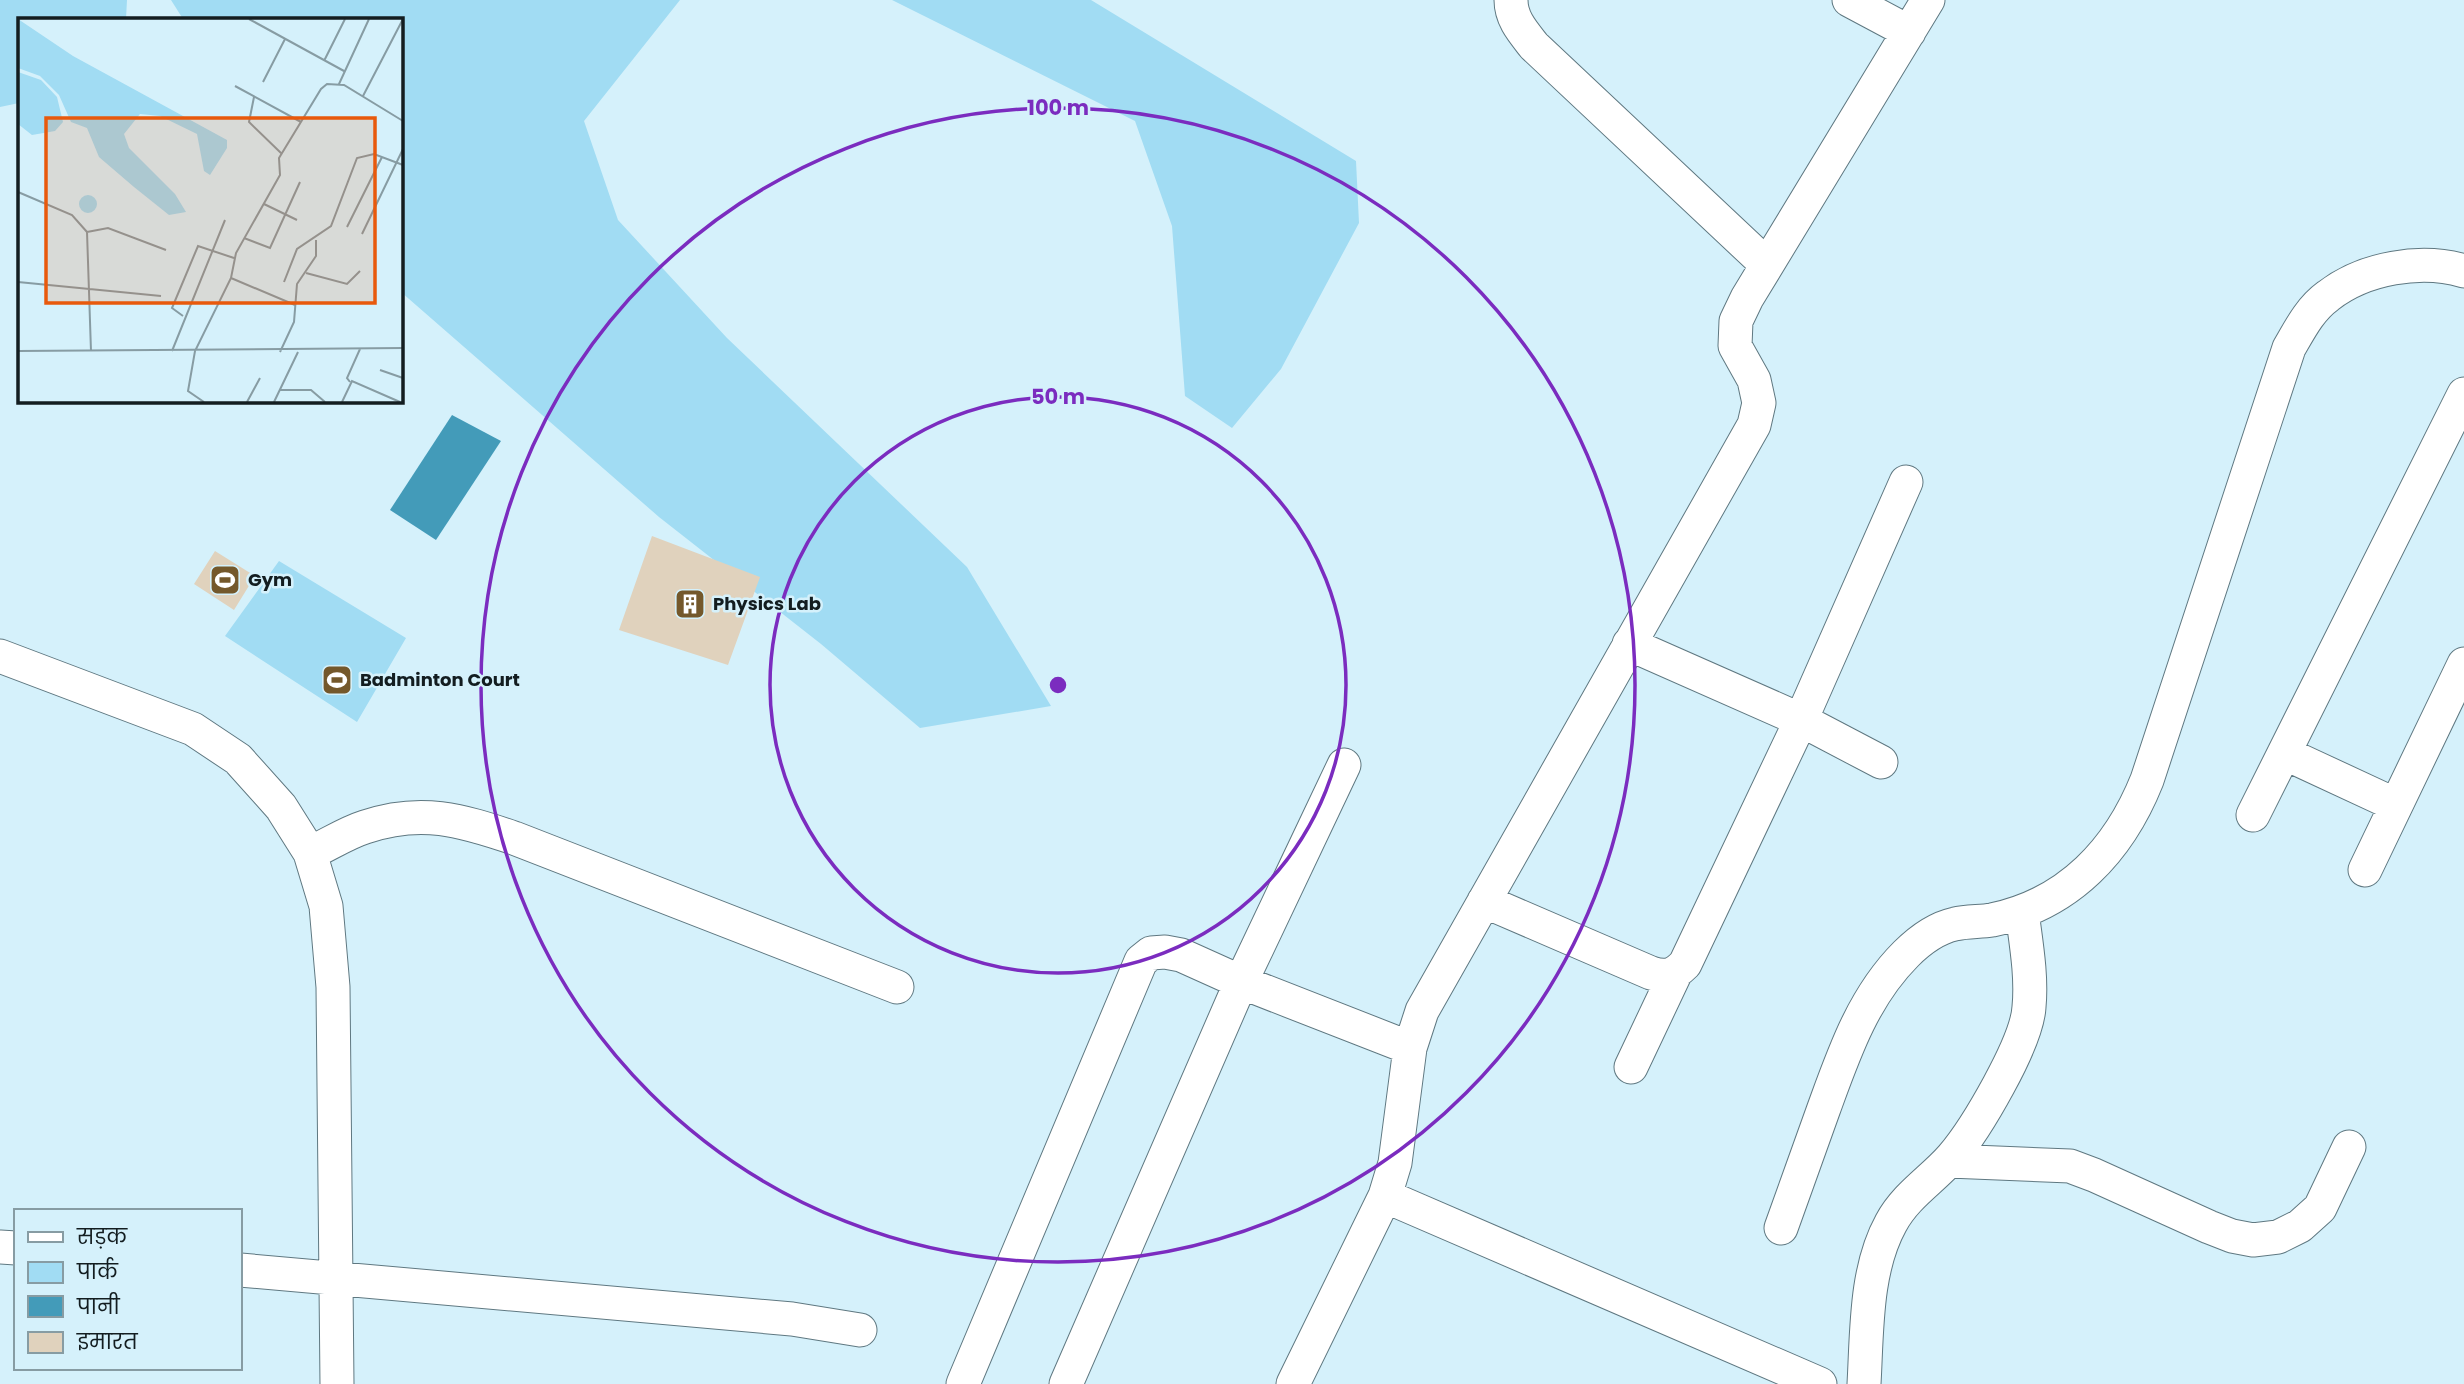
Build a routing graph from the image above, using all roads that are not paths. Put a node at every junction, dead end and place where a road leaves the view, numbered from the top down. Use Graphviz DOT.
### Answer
graph roads {
  1 [pos="1511,0"];
  2 [pos="1849,0"];
  3 [pos="1928,0"];
  4 [pos="1909,32"];
  5 [pos="1767,265"];
  6 [pos="2464,271"];
  7 [pos="2464,394"];
  8 [pos="1906,482"];
  9 [pos="1629,644"];
  10 [pos="0,656"];
  11 [pos="2464,664"];
  12 [pos="1801,720"];
  13 [pos="2284,753"];
  14 [pos="1881,762"];
  15 [pos="1343,765"];
  16 [pos="2396,805"];
  17 [pos="2253,815"];
  18 [pos="310,853"];
  19 [pos="2365,870"];
  20 [pos="1484,901"];
  21 [pos="2022,912"];
  22 [pos="1675,974"];
  23 [pos="1241,982"];
  24 [pos="897,987"];
  25 [pos="1410,1048"];
  26 [pos="1631,1067"];
  27 [pos="2349,1147"];
  28 [pos="1949,1161"];
  29 [pos="1385,1196"];
  30 [pos="1780,1228"];
  31 [pos="242,1270"];
  32 [pos="336,1279"];
  33 [pos="860,1330"];
  34 [pos="337,1384"];
  35 [pos="963,1384"];
  36 [pos="1066,1384"];
  37 [pos="1293,1384"];
  38 [pos="1819,1384"];
  39 [pos="1864,1384"];
  1 -- 5 [label="street"];
  2 -- 4 [label="street"];
  3 -- 4 [label="street"];
  4 -- 5 [label="street"];
  5 -- 9 [label="street"];
  6 -- 21 [label="street"];
  7 -- 13 [label="street"];
  8 -- 12 [label="street"];
  9 -- 12 [label="street"];
  9 -- 20 [label="street"];
  10 -- 18 [label="street"];
  11 -- 16 [label="street"];
  12 -- 14 [label="street"];
  12 -- 22 [label="street"];
  13 -- 16 [label="street"];
  13 -- 17 [label="street"];
  15 -- 23 [label="street"];
  16 -- 19 [label="street"];
  18 -- 24 [label="street"];
  18 -- 32 [label="street"];
  20 -- 22 [label="street"];
  20 -- 25 [label="street"];
  21 -- 28 [label="street"];
  21 -- 30 [label="street"];
  22 -- 26 [label="street"];
  23 -- 25 [label="street"];
  23 -- 35 [label="street"];
  23 -- 36 [label="street"];
  25 -- 29 [label="street"];
  27 -- 28 [label="street"];
  28 -- 39 [label="street"];
  29 -- 37 [label="street"];
  29 -- 38 [label="street"];
  31 -- 32 [label="street"];
  32 -- 33 [label="street"];
  32 -- 34 [label="street"];
}
